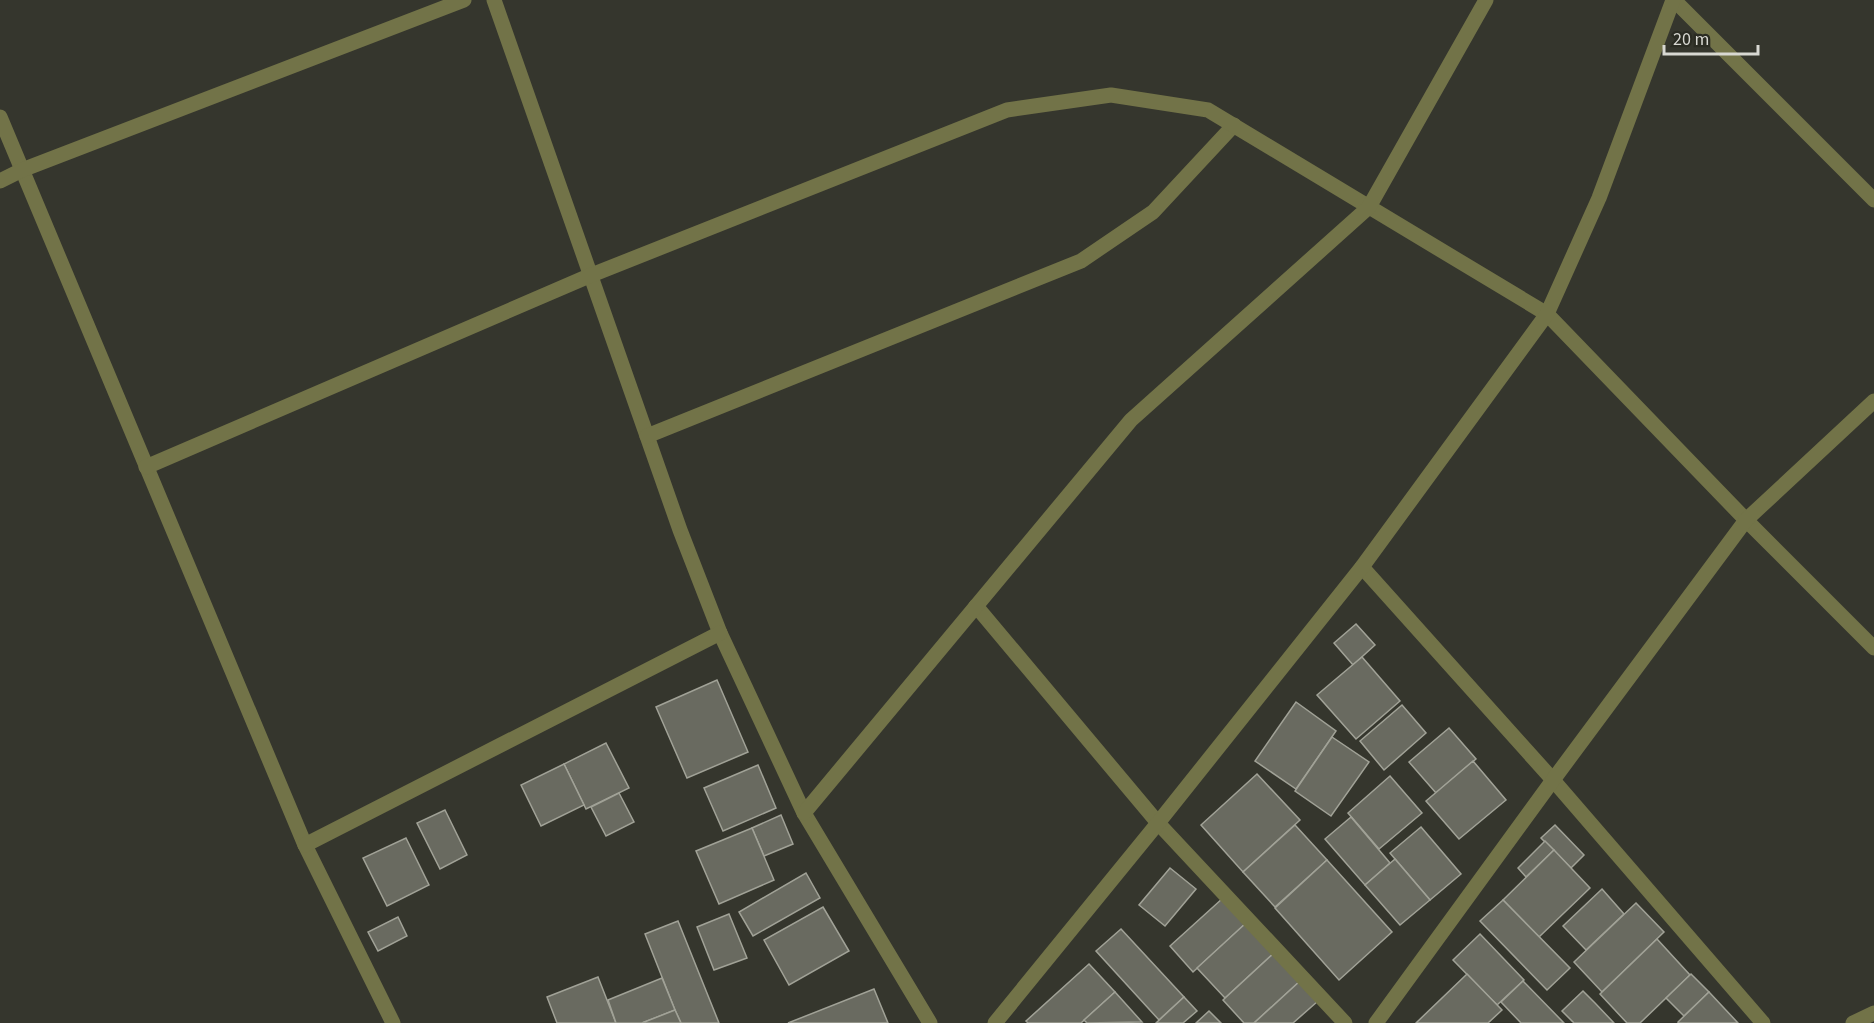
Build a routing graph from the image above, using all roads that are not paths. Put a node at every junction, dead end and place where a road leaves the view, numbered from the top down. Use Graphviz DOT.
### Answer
graph roads {
  1 [pos="464,0"];
  2 [pos="494,0"];
  3 [pos="1486,0"];
  4 [pos="1673,0"];
  5 [pos="0,117"];
  6 [pos="1234,125"];
  7 [pos="22,170"];
  8 [pos="0,181"];
  9 [pos="1874,200"];
  10 [pos="1369,207"];
  11 [pos="589,276"];
  12 [pos="1547,314"];
  13 [pos="1874,401"];
  14 [pos="646,436"];
  15 [pos="146,468"];
  16 [pos="1746,520"];
  17 [pos="1362,567"];
  18 [pos="976,606"];
  19 [pos="720,633"];
  20 [pos="1874,648"];
  21 [pos="1553,780"];
  22 [pos="804,813"];
  23 [pos="1158,823"];
  24 [pos="305,845"];
  25 [pos="1874,1012"];
  26 [pos="1002,1020"];
  27 [pos="1378,1022"];
  28 [pos="393,1023"];
  29 [pos="930,1023"];
  30 [pos="1345,1023"];
  31 [pos="1763,1023"];
  32 [pos="1853,1023"];
  1 -- 7 [label="street"];
  2 -- 11 [label="street"];
  3 -- 10 [label="street"];
  4 -- 9 [label="street"];
  4 -- 12 [label="street"];
  5 -- 7 [label="street"];
  6 -- 10 [label="street"];
  6 -- 11 [label="street"];
  6 -- 14 [label="street"];
  7 -- 8 [label="street"];
  7 -- 15 [label="street"];
  10 -- 12 [label="street"];
  10 -- 18 [label="street"];
  11 -- 14 [label="street"];
  11 -- 15 [label="street"];
  12 -- 16 [label="street"];
  12 -- 17 [label="street"];
  13 -- 16 [label="street"];
  14 -- 19 [label="street"];
  15 -- 24 [label="street"];
  16 -- 20 [label="street"];
  16 -- 21 [label="street"];
  17 -- 21 [label="street"];
  17 -- 23 [label="street"];
  18 -- 22 [label="street"];
  18 -- 23 [label="street"];
  19 -- 22 [label="street"];
  19 -- 24 [label="street"];
  21 -- 27 [label="street"];
  21 -- 31 [label="street"];
  22 -- 29 [label="street"];
  23 -- 26 [label="street"];
  23 -- 30 [label="street"];
  24 -- 28 [label="street"];
  25 -- 32 [label="street"];
}
